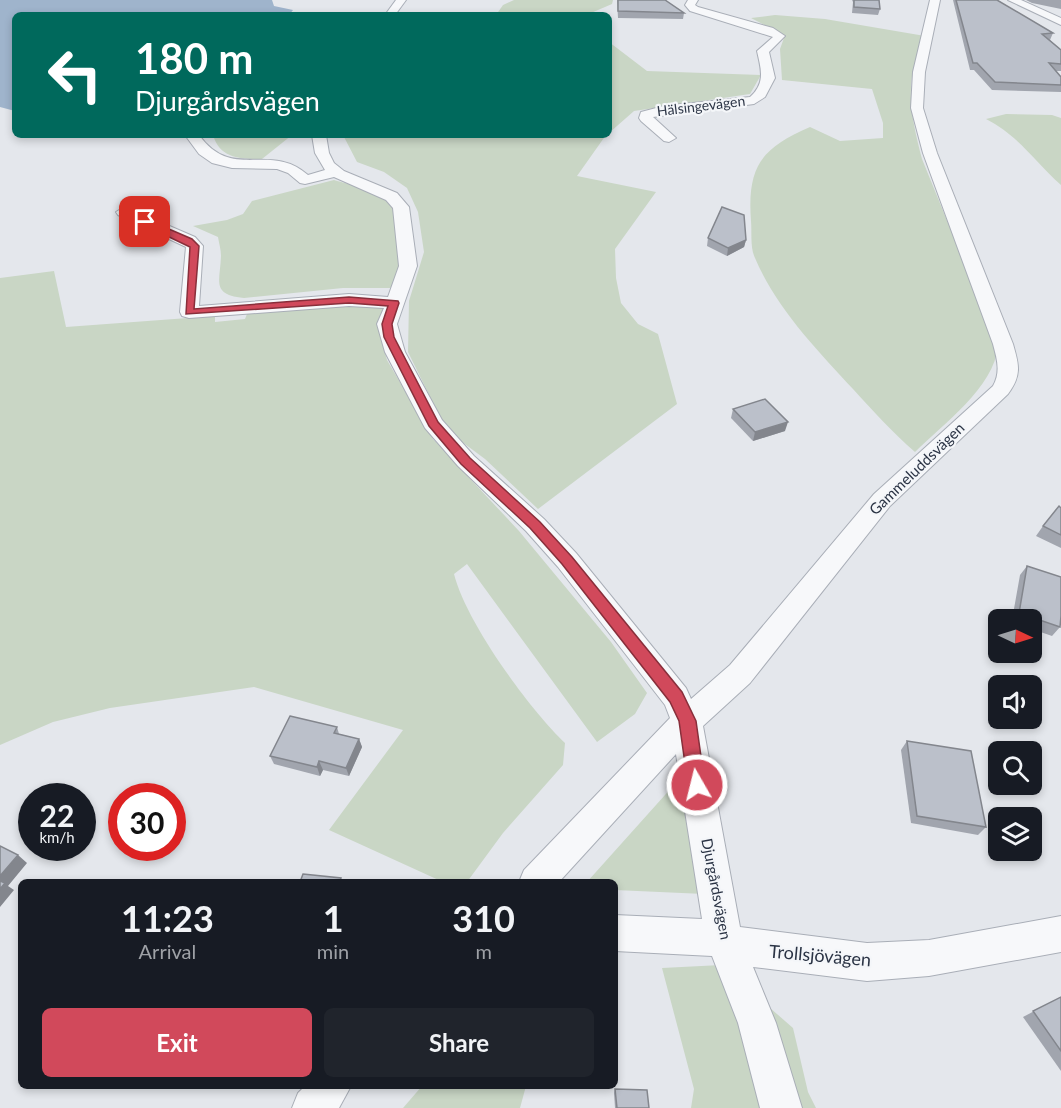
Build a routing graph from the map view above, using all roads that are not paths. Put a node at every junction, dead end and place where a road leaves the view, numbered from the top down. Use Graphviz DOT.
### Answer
graph roads {
  1 [pos="693,0"];
  2 [pos="935,0"];
  3 [pos="1012,0"];
  4 [pos="1061,22"];
  5 [pos="194,138"];
  6 [pos="320,138"];
  7 [pos="669,138"];
  8 [pos="335,172"];
  9 [pos="124,212"];
  10 [pos="394,303"];
  11 [pos="687,721"];
  12 [pos="539,879"];
  13 [pos="618,933"];
  14 [pos="1061,934"];
  15 [pos="724,939"];
  16 [pos="329,1089"];
  17 [pos="313,1108"];
  18 [pos="781,1108"];
  1 -- 7 [label="street, Hälsingevägen"];
  2 -- 11 [label="street, Gammeluddsvägen"];
  3 -- 4 [label="street"];
  5 -- 8 [label="street"];
  6 -- 8 [label="street"];
  8 -- 10 [label="street, Djurgårdsvägen"];
  9 -- 10 [label="street"];
  10 -- 11 [label="street, Djurgårdsvägen"];
  11 -- 12 [label="street, Gammeluddsvägen"];
  11 -- 15 [label="street, Djurgårdsvägen"];
  13 -- 15 [label="street, Trollsjövägen"];
  14 -- 15 [label="street, Trollsjövägen"];
  15 -- 18 [label="street, Djurgårdsvägen"];
  16 -- 17 [label="street"];
}
